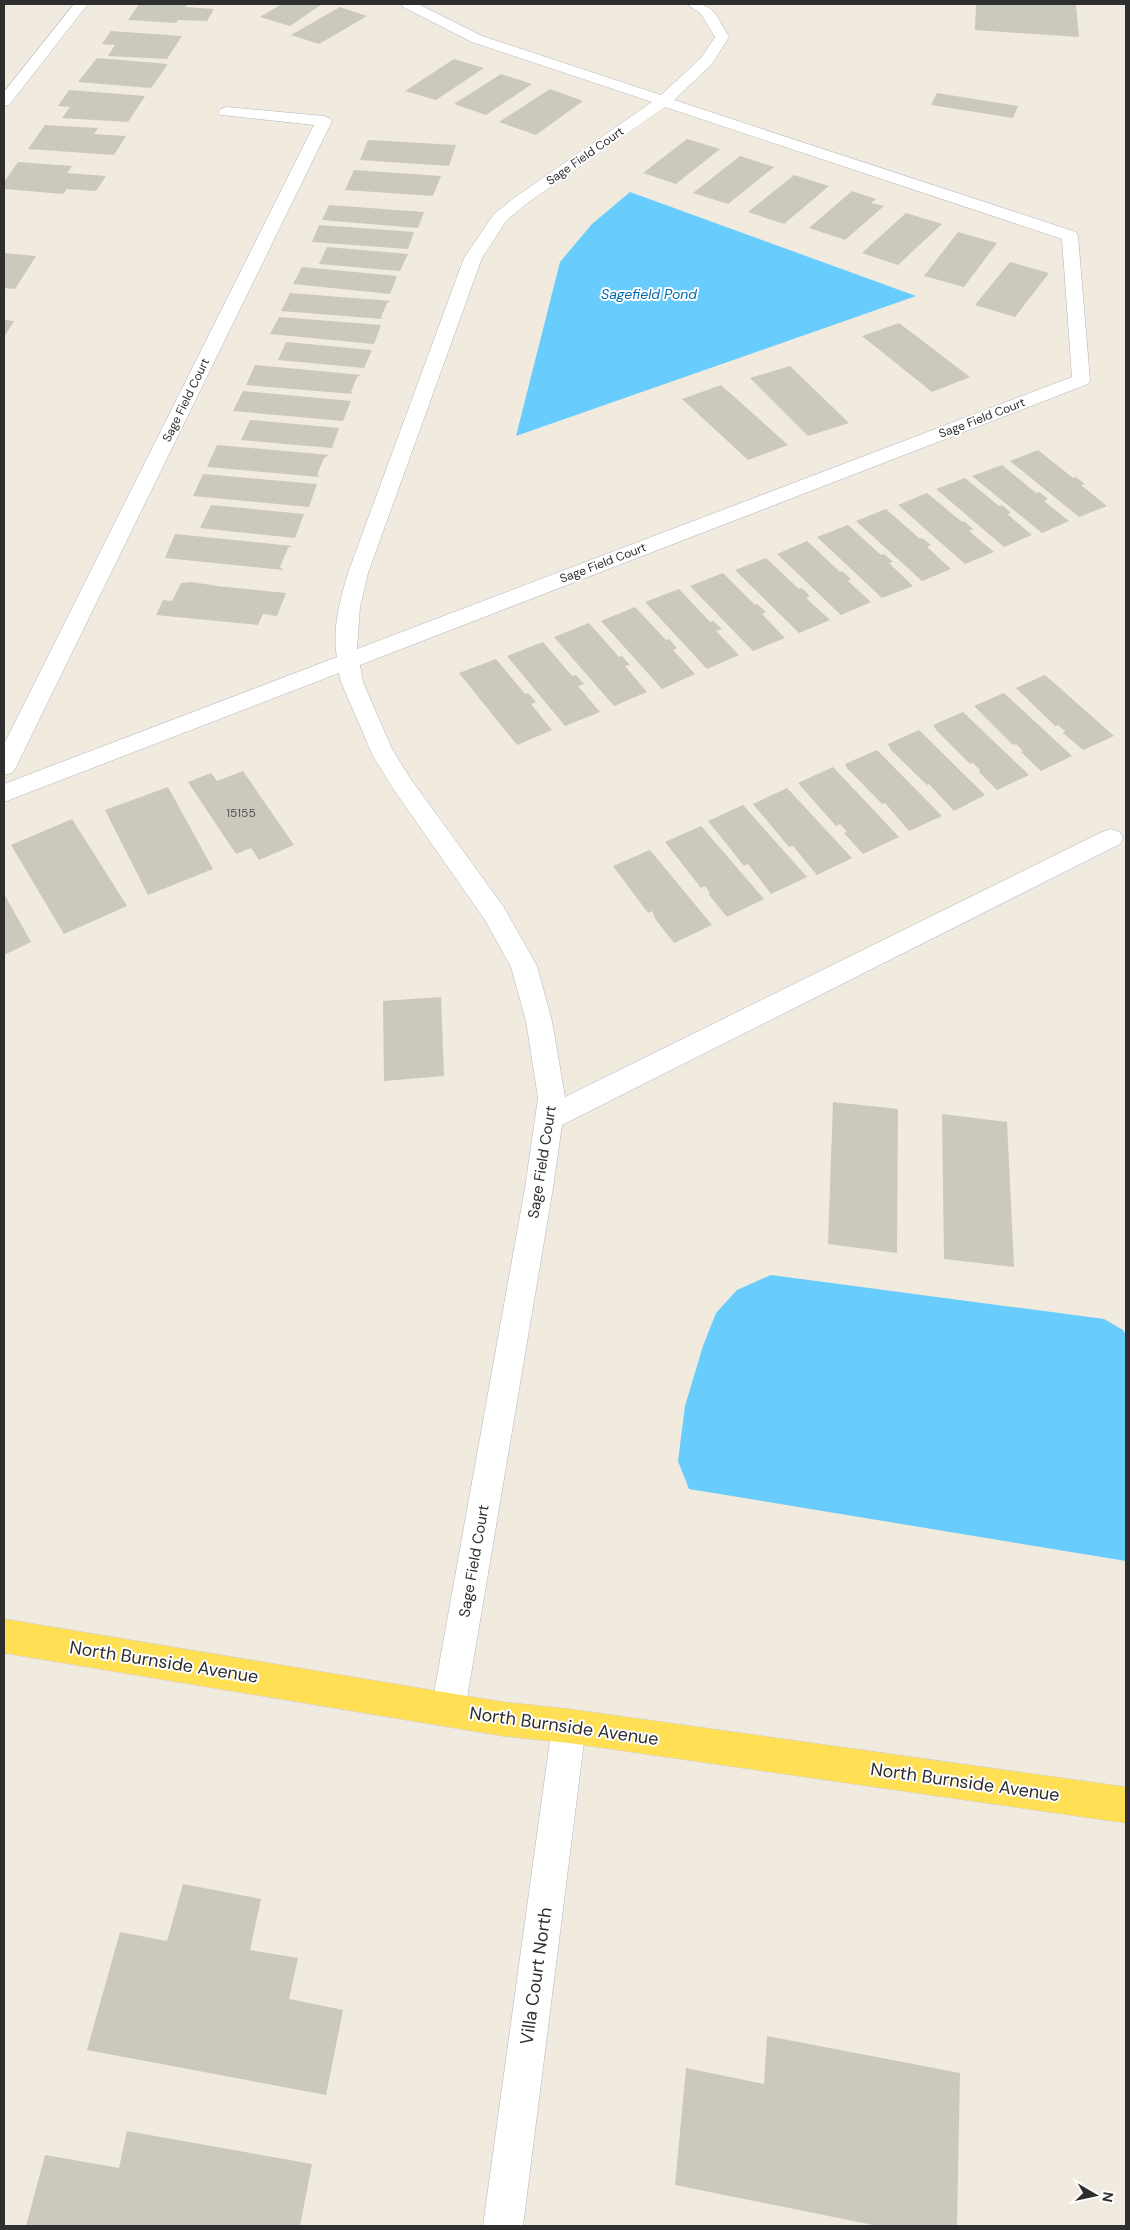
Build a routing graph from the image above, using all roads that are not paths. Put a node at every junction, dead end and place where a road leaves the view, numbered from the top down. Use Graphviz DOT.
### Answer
graph roads {
  1 [pos="81,4"];
  2 [pos="408,4"];
  3 [pos="694,4"];
  4 [pos="665,100"];
  5 [pos="4,102"];
  6 [pos="226,112"];
  7 [pos="348,660"];
  8 [pos="4,767"];
  9 [pos="4,793"];
  10 [pos="1111,838"];
  11 [pos="549,1118"];
  12 [pos="4,1636"];
  13 [pos="448,1710"];
  14 [pos="570,1726"];
  15 [pos="1126,1805"];
  16 [pos="502,2226"];
  1 -- 5 [label="street"];
  2 -- 4 [label="street, Sage Field Court"];
  3 -- 4 [label="street"];
  4 -- 7 [label="street, Sage Field Court"];
  4 -- 7 [label="street, Sage Field Court"];
  6 -- 8 [label="street, Sage Field Court"];
  7 -- 9 [label="street, Sage Field Court"];
  7 -- 11 [label="street, Sage Field Court"];
  10 -- 11 [label="street"];
  11 -- 13 [label="street, Sage Field Court"];
  12 -- 13 [label="main road, North Burnside Avenue"];
  13 -- 14 [label="main road, North Burnside Avenue"];
  14 -- 15 [label="main road, North Burnside Avenue"];
  14 -- 16 [label="street, Villa Court North"];
}
